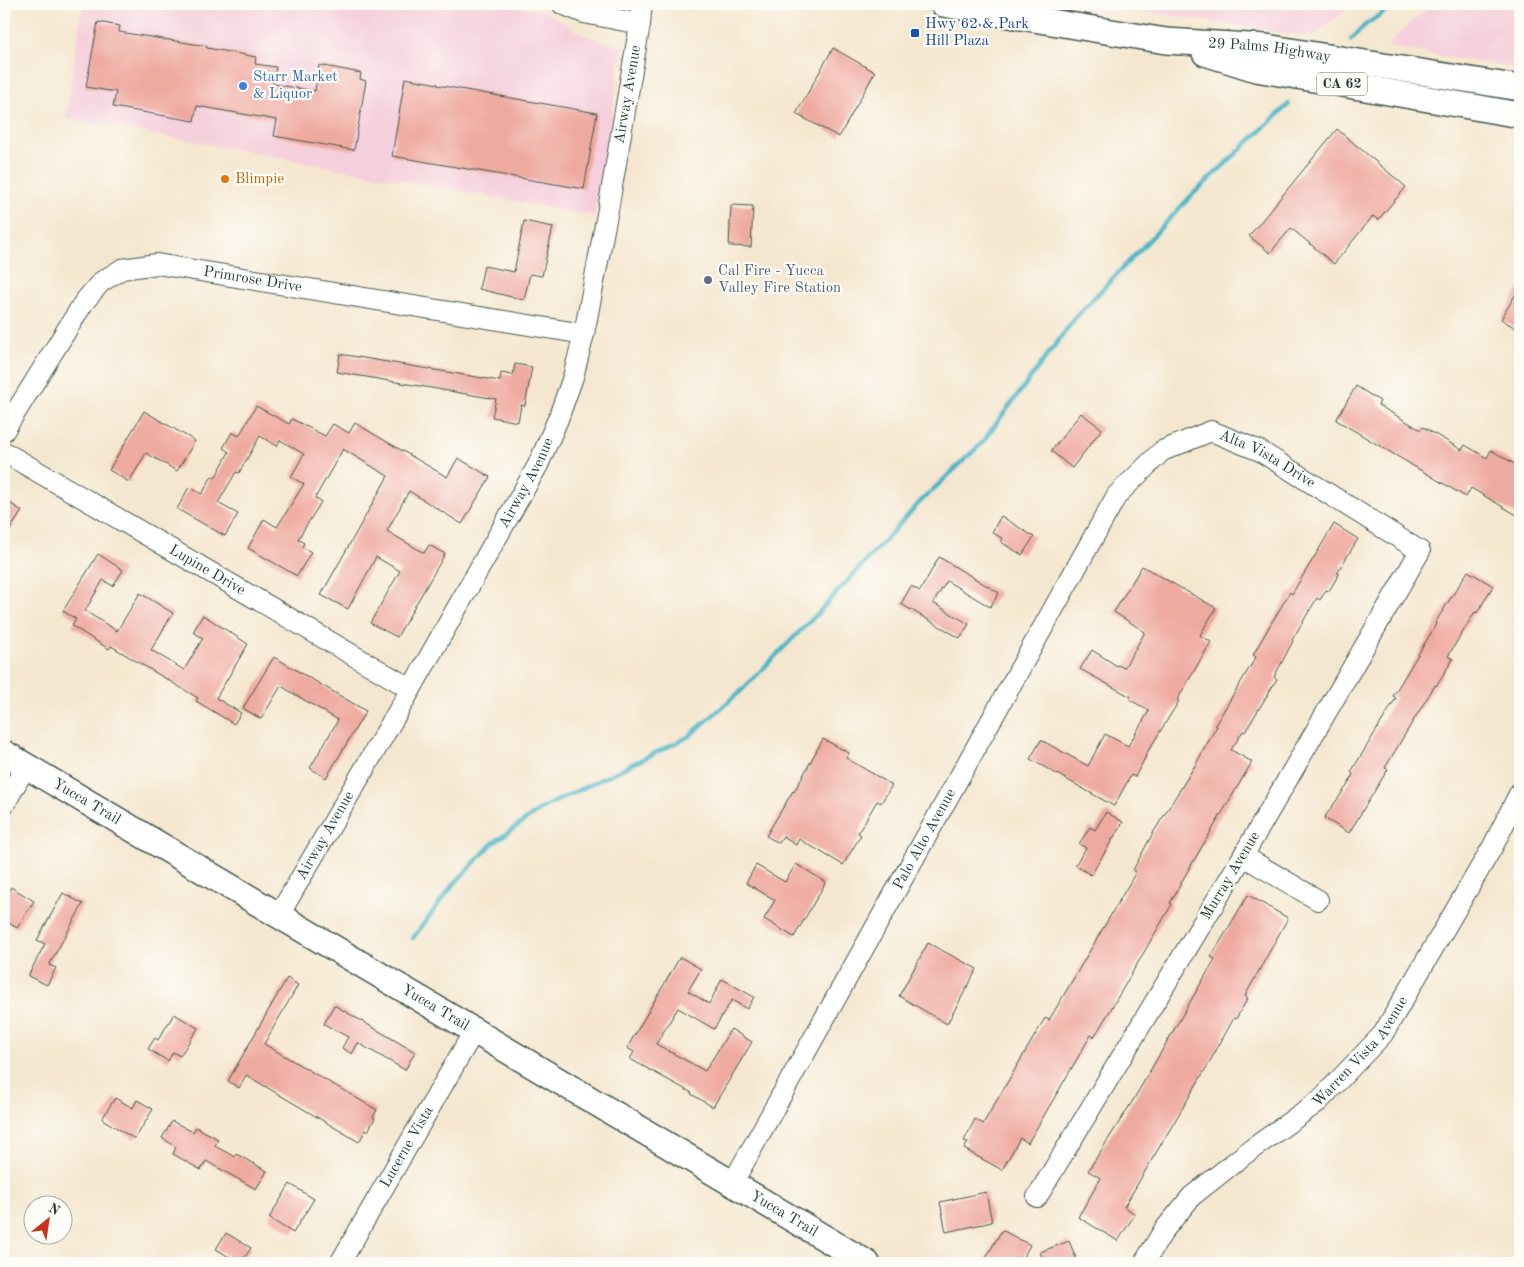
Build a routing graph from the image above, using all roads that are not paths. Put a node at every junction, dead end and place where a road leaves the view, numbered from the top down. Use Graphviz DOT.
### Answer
graph roads {
  1 [pos="562,4"];
  2 [pos="642,4"];
  3 [pos="944,4"];
  4 [pos="640,24"];
  5 [pos="1166,41"];
  6 [pos="1520,88"];
  7 [pos="1520,115"];
  8 [pos="584,334"];
  9 [pos="4,431"];
  10 [pos="4,452"];
  11 [pos="1117,495"];
  12 [pos="1420,551"];
  13 [pos="410,690"];
  14 [pos="4,753"];
  15 [pos="26,766"];
  16 [pos="1520,792"];
  17 [pos="4,805"];
  18 [pos="1243,856"];
  19 [pos="1318,900"];
  20 [pos="279,915"];
  21 [pos="474,1031"];
  22 [pos="732,1184"];
  23 [pos="1038,1197"];
  24 [pos="340,1263"];
  25 [pos="867,1263"];
  26 [pos="1144,1263"];
  1 -- 4 [label="street"];
  2 -- 4 [label="street, Airway Avenue"];
  3 -- 5 [label="main road, 29 Palms Highway / CA 62"];
  4 -- 8 [label="street, Airway Avenue"];
  5 -- 6 [label="main road, 29 Palms Highway / CA 62"];
  5 -- 7 [label="main road, 29 Palms Highway / CA 62"];
  8 -- 9 [label="street, Primrose Drive"];
  8 -- 13 [label="street, Airway Avenue"];
  10 -- 13 [label="street, Lupine Drive"];
  11 -- 12 [label="street, Alta Vista Drive"];
  11 -- 22 [label="street, Palo Alto Avenue"];
  12 -- 18 [label="street, Murray Avenue"];
  13 -- 20 [label="street, Airway Avenue"];
  14 -- 15 [label="main road, Yucca Trail"];
  15 -- 17 [label="street"];
  15 -- 20 [label="main road, Yucca Trail"];
  16 -- 26 [label="street, Warren Vista Avenue"];
  18 -- 19 [label="street"];
  18 -- 23 [label="street, Murray Avenue"];
  20 -- 21 [label="main road, Yucca Trail"];
  21 -- 22 [label="main road, Yucca Trail"];
  21 -- 24 [label="street, Lucerne Vista"];
  22 -- 25 [label="main road, Yucca Trail"];
}
